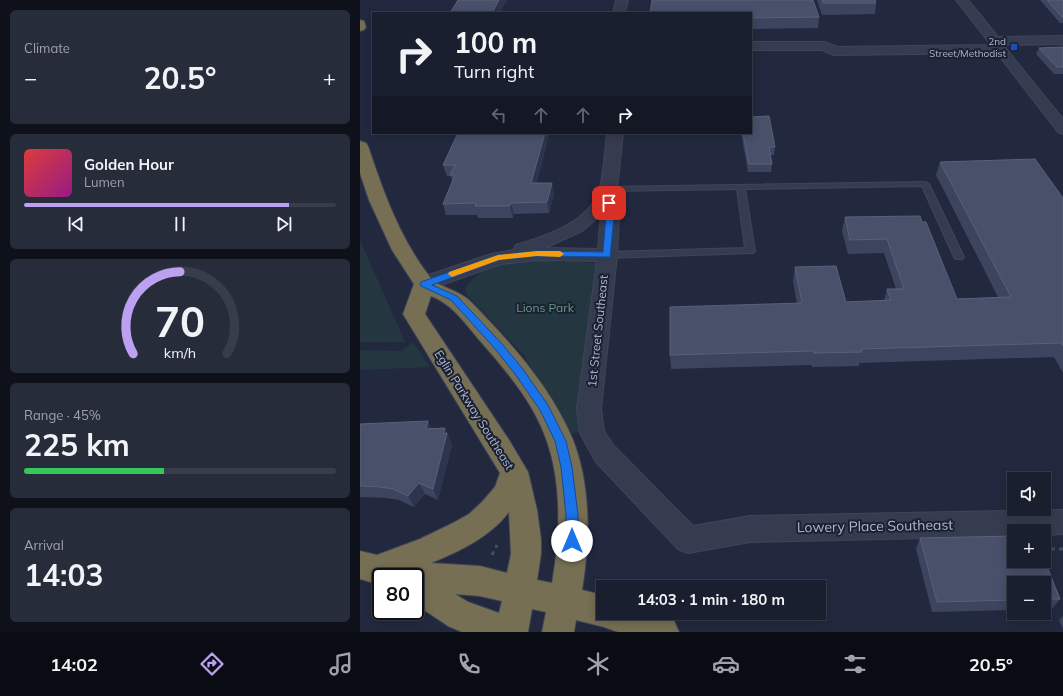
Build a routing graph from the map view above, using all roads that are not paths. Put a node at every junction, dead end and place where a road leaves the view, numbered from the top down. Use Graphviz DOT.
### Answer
graph roads {
  1 [pos="622,0"];
  2 [pos="962,0"];
  3 [pos="619,12"];
  4 [pos="1063,40"];
  5 [pos="997,45"];
  6 [pos="752,46"];
  7 [pos="1063,129"];
  8 [pos="615,134"];
  9 [pos="360,146"];
  10 [pos="741,187"];
  11 [pos="608,189"];
  12 [pos="607,255"];
  13 [pos="959,256"];
  14 [pos="498,258"];
  15 [pos="424,284"];
  16 [pos="514,472"];
  17 [pos="1063,522"];
  18 [pos="688,540"];
  19 [pos="402,568"];
  20 [pos="424,577"];
  21 [pos="520,590"];
  22 [pos="424,594"];
  23 [pos="564,601"];
  24 [pos="596,609"];
  25 [pos="630,620"];
  26 [pos="506,632"];
  27 [pos="512,632"];
  28 [pos="558,632"];
  29 [pos="663,632"];
  1 -- 3 [label="street"];
  2 -- 5 [label="street"];
  4 -- 5 [label="street"];
  5 -- 6 [label="street"];
  5 -- 7 [label="street"];
  8 -- 11 [label="street, 1st Street Southeast"];
  9 -- 15 [label="highway"];
  10 -- 11 [label="lane"];
  10 -- 12 [label="lane"];
  10 -- 13 [label="lane"];
  11 -- 12 [label="street, 1st Street Southeast"];
  11 -- 14 [label="street"];
  12 -- 14 [label="street"];
  12 -- 18 [label="street, 1st Street Southeast"];
  14 -- 15 [label="street"];
  15 -- 16 [label="highway, Eglin Parkway Southeast"];
  15 -- 23 [label="highway"];
  16 -- 19 [label="highway"];
  16 -- 21 [label="highway, Eglin Parkway Southeast"];
  17 -- 18 [label="street, Lowery Place Southeast"];
  20 -- 21 [label="highway"];
  21 -- 23 [label="highway"];
  21 -- 27 [label="highway, Eglin Parkway Southeast"];
  22 -- 26 [label="highway"];
  23 -- 24 [label="highway"];
  23 -- 28 [label="highway"];
  25 -- 29 [label="highway"];
}
